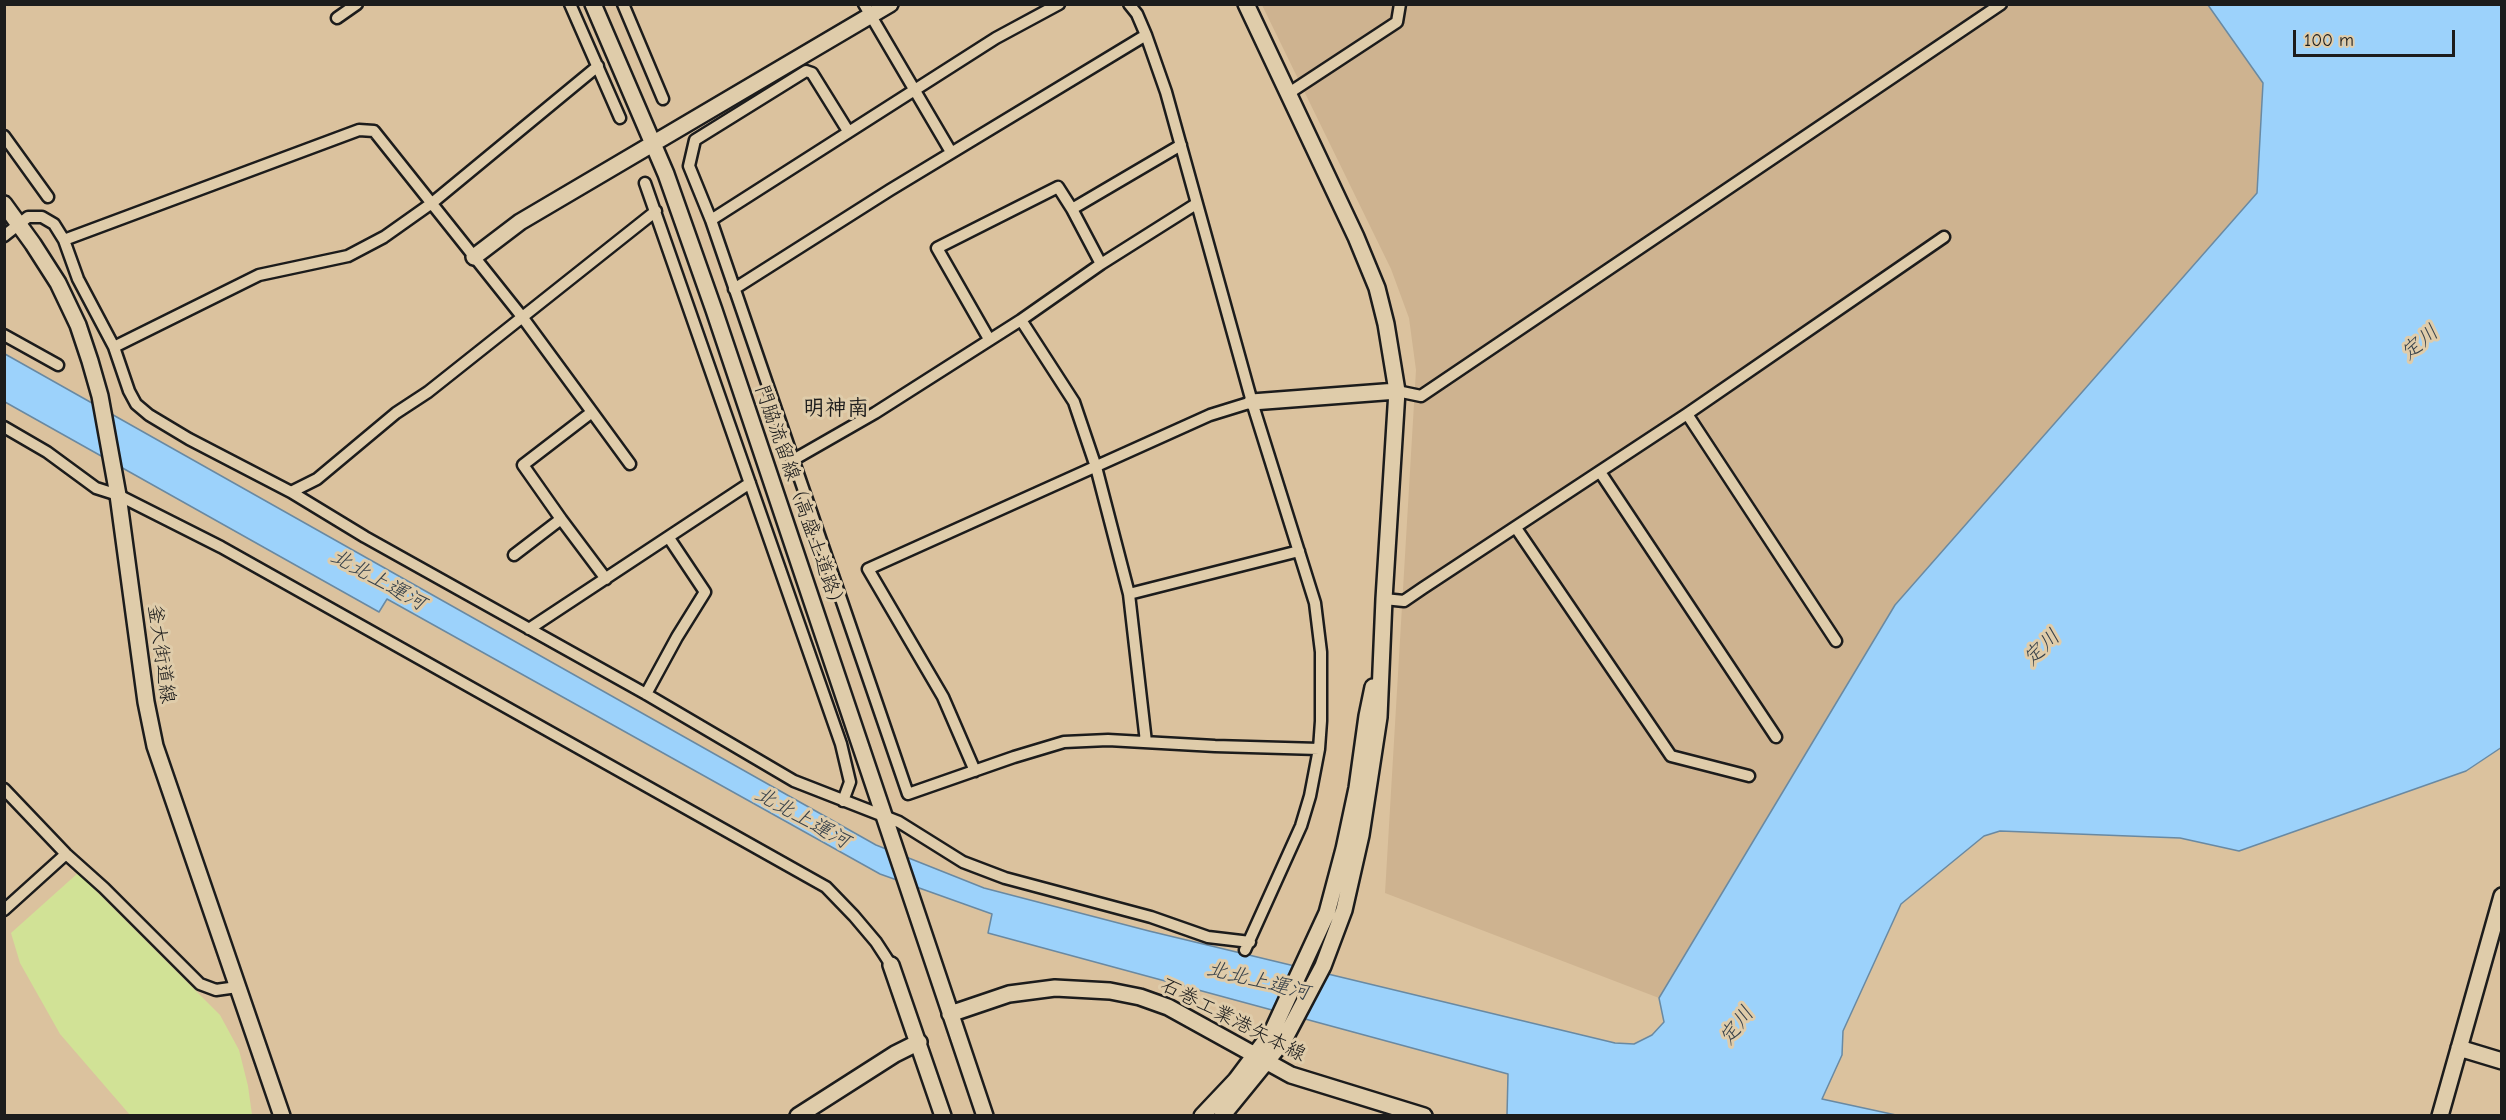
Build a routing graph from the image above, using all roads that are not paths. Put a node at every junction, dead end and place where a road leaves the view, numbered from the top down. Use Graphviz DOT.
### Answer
graph roads {
  1 [pos="357,4"];
  2 [pos="570,4"];
  3 [pos="593,4"];
  4 [pos="622,4"];
  5 [pos="890,4"];
  6 [pos="1059,4"];
  7 [pos="1129,4"];
  8 [pos="1246,4"];
  9 [pos="1400,4"];
  10 [pos="2001,4"];
  11 [pos="867,10"];
  12 [pos="337,18"];
  13 [pos="1146,35"];
  14 [pos="598,66"];
  15 [pos="915,89"];
  16 [pos="1289,93"];
  17 [pos="663,99"];
  18 [pos="620,118"];
  19 [pos="848,131"];
  20 [pos="4,136"];
  21 [pos="1181,145"];
  22 [pos="653,146"];
  23 [pos="951,152"];
  24 [pos="645,183"];
  25 [pos="48,197"];
  26 [pos="432,203"];
  27 [pos="4,204"];
  28 [pos="1196,204"];
  29 [pos="1072,209"];
  30 [pos="656,211"];
  31 [pos="711,220"];
  32 [pos="19,223"];
  33 [pos="4,236"];
  34 [pos="1944,237"];
  35 [pos="64,240"];
  36 [pos="474,257"];
  37 [pos="1101,264"];
  38 [pos="734,289"];
  39 [pos="522,318"];
  40 [pos="1021,320"];
  41 [pos="4,335"];
  42 [pos="989,339"];
  43 [pos="114,347"];
  44 [pos="58,365"];
  45 [pos="1397,391"];
  46 [pos="1252,402"];
  47 [pos="592,412"];
  48 [pos="1687,414"];
  49 [pos="4,428"];
  50 [pos="793,460"];
  51 [pos="630,464"];
  52 [pos="1096,467"];
  53 [pos="1600,471"];
  54 [pos="750,483"];
  55 [pos="116,488"];
  56 [pos="291,492"];
  57 [pos="561,519"];
  58 [pos="1516,528"];
  59 [pos="669,538"];
  60 [pos="1299,551"];
  61 [pos="514,555"];
  62 [pos="606,579"];
  63 [pos="1129,594"];
  64 [pos="1384,599"];
  65 [pos="528,629"];
  66 [pos="1836,640"];
  67 [pos="1381,655"];
  68 [pos="646,694"];
  69 [pos="1776,737"];
  70 [pos="1146,742"];
  71 [pos="1319,749"];
  72 [pos="975,771"];
  73 [pos="1749,776"];
  74 [pos="4,789"];
  75 [pos="843,801"];
  76 [pos="885,817"];
  77 [pos="66,854"];
  78 [pos="2501,898"];
  79 [pos="4,910"];
  80 [pos="891,965"];
  81 [pos="237,987"];
  82 [pos="950,1014"];
  83 [pos="919,1041"];
  84 [pos="2459,1048"];
  85 [pos="1261,1060"];
  86 [pos="2502,1061"];
  87 [pos="282,1116"];
  88 [pos="798,1116"];
  89 [pos="943,1116"];
  90 [pos="985,1116"];
  91 [pos="1202,1116"];
  92 [pos="1222,1116"];
  93 [pos="1424,1116"];
  94 [pos="2440,1116"];
  1 -- 12 [label="street"];
  2 -- 14 [label="street"];
  3 -- 22 [label="street, 門脇流留線（高盛土道路）"];
  4 -- 17 [label="street"];
  5 -- 11 [label="street"];
  6 -- 15 [label="street"];
  7 -- 13 [label="street"];
  8 -- 16 [label="street"];
  9 -- 16 [label="street"];
  10 -- 45 [label="street"];
  11 -- 15 [label="street"];
  11 -- 22 [label="street"];
  13 -- 21 [label="street"];
  13 -- 23 [label="street"];
  14 -- 18 [label="street"];
  14 -- 26 [label="street"];
  15 -- 19 [label="street"];
  15 -- 23 [label="street"];
  16 -- 45 [label="street"];
  19 -- 31 [label="street"];
  19 -- 31 [label="street"];
  20 -- 25 [label="street"];
  21 -- 28 [label="street"];
  21 -- 29 [label="street"];
  22 -- 36 [label="street"];
  22 -- 76 [label="street, 門脇流留線（高盛土道路）"];
  23 -- 38 [label="street"];
  24 -- 30 [label="street"];
  26 -- 35 [label="street"];
  26 -- 36 [label="street"];
  26 -- 43 [label="street"];
  27 -- 32 [label="street, 釜大街道線"];
  28 -- 37 [label="street"];
  28 -- 46 [label="street"];
  29 -- 37 [label="street"];
  29 -- 42 [label="street"];
  30 -- 39 [label="street"];
  30 -- 54 [label="street"];
  31 -- 38 [label="street"];
  32 -- 33 [label="street"];
  32 -- 35 [label="street"];
  32 -- 55 [label="street, 釜大街道線"];
  34 -- 48 [label="street"];
  35 -- 43 [label="street"];
  36 -- 39 [label="street"];
  37 -- 40 [label="street"];
  38 -- 50 [label="street"];
  39 -- 47 [label="street"];
  39 -- 56 [label="street"];
  40 -- 42 [label="street"];
  40 -- 52 [label="street"];
  41 -- 44 [label="street"];
  42 -- 50 [label="street"];
  43 -- 56 [label="street"];
  45 -- 46 [label="street"];
  45 -- 64 [label="street"];
  46 -- 52 [label="street"];
  46 -- 60 [label="street"];
  47 -- 51 [label="street"];
  47 -- 57 [label="street"];
  48 -- 53 [label="street"];
  48 -- 66 [label="street"];
  49 -- 55 [label="street"];
  50 -- 72 [label="street"];
  52 -- 63 [label="street"];
  52 -- 72 [label="street"];
  53 -- 58 [label="street"];
  53 -- 69 [label="street"];
  54 -- 59 [label="street"];
  54 -- 75 [label="street"];
  55 -- 80 [label="street"];
  55 -- 81 [label="street, 釜大街道線"];
  56 -- 65 [label="street"];
  57 -- 61 [label="street"];
  57 -- 62 [label="street"];
  58 -- 64 [label="street"];
  58 -- 73 [label="street"];
  59 -- 62 [label="street"];
  59 -- 68 [label="street"];
  60 -- 63 [label="street"];
  60 -- 71 [label="street"];
  62 -- 65 [label="street"];
  63 -- 70 [label="street"];
  64 -- 67 [label="street"];
  65 -- 68 [label="street"];
  67 -- 85 [label="street"];
  67 -- 85 [label="street"];
  68 -- 75 [label="street"];
  70 -- 71 [label="street"];
  70 -- 72 [label="street"];
  71 -- 76 [label="street"];
  74 -- 77 [label="street"];
  75 -- 76 [label="street"];
  76 -- 82 [label="street, 門脇流留線（高盛土道路）"];
  77 -- 79 [label="street"];
  77 -- 81 [label="street"];
  78 -- 84 [label="street"];
  80 -- 83 [label="street"];
  81 -- 87 [label="street, 釜大街道線"];
  82 -- 85 [label="street, 石巻工業港矢本線"];
  82 -- 90 [label="street"];
  83 -- 88 [label="street"];
  83 -- 89 [label="street"];
  84 -- 86 [label="street"];
  84 -- 94 [label="street"];
  85 -- 91 [label="street"];
  85 -- 92 [label="street"];
  85 -- 93 [label="street, 石巻工業港矢本線"];
}
